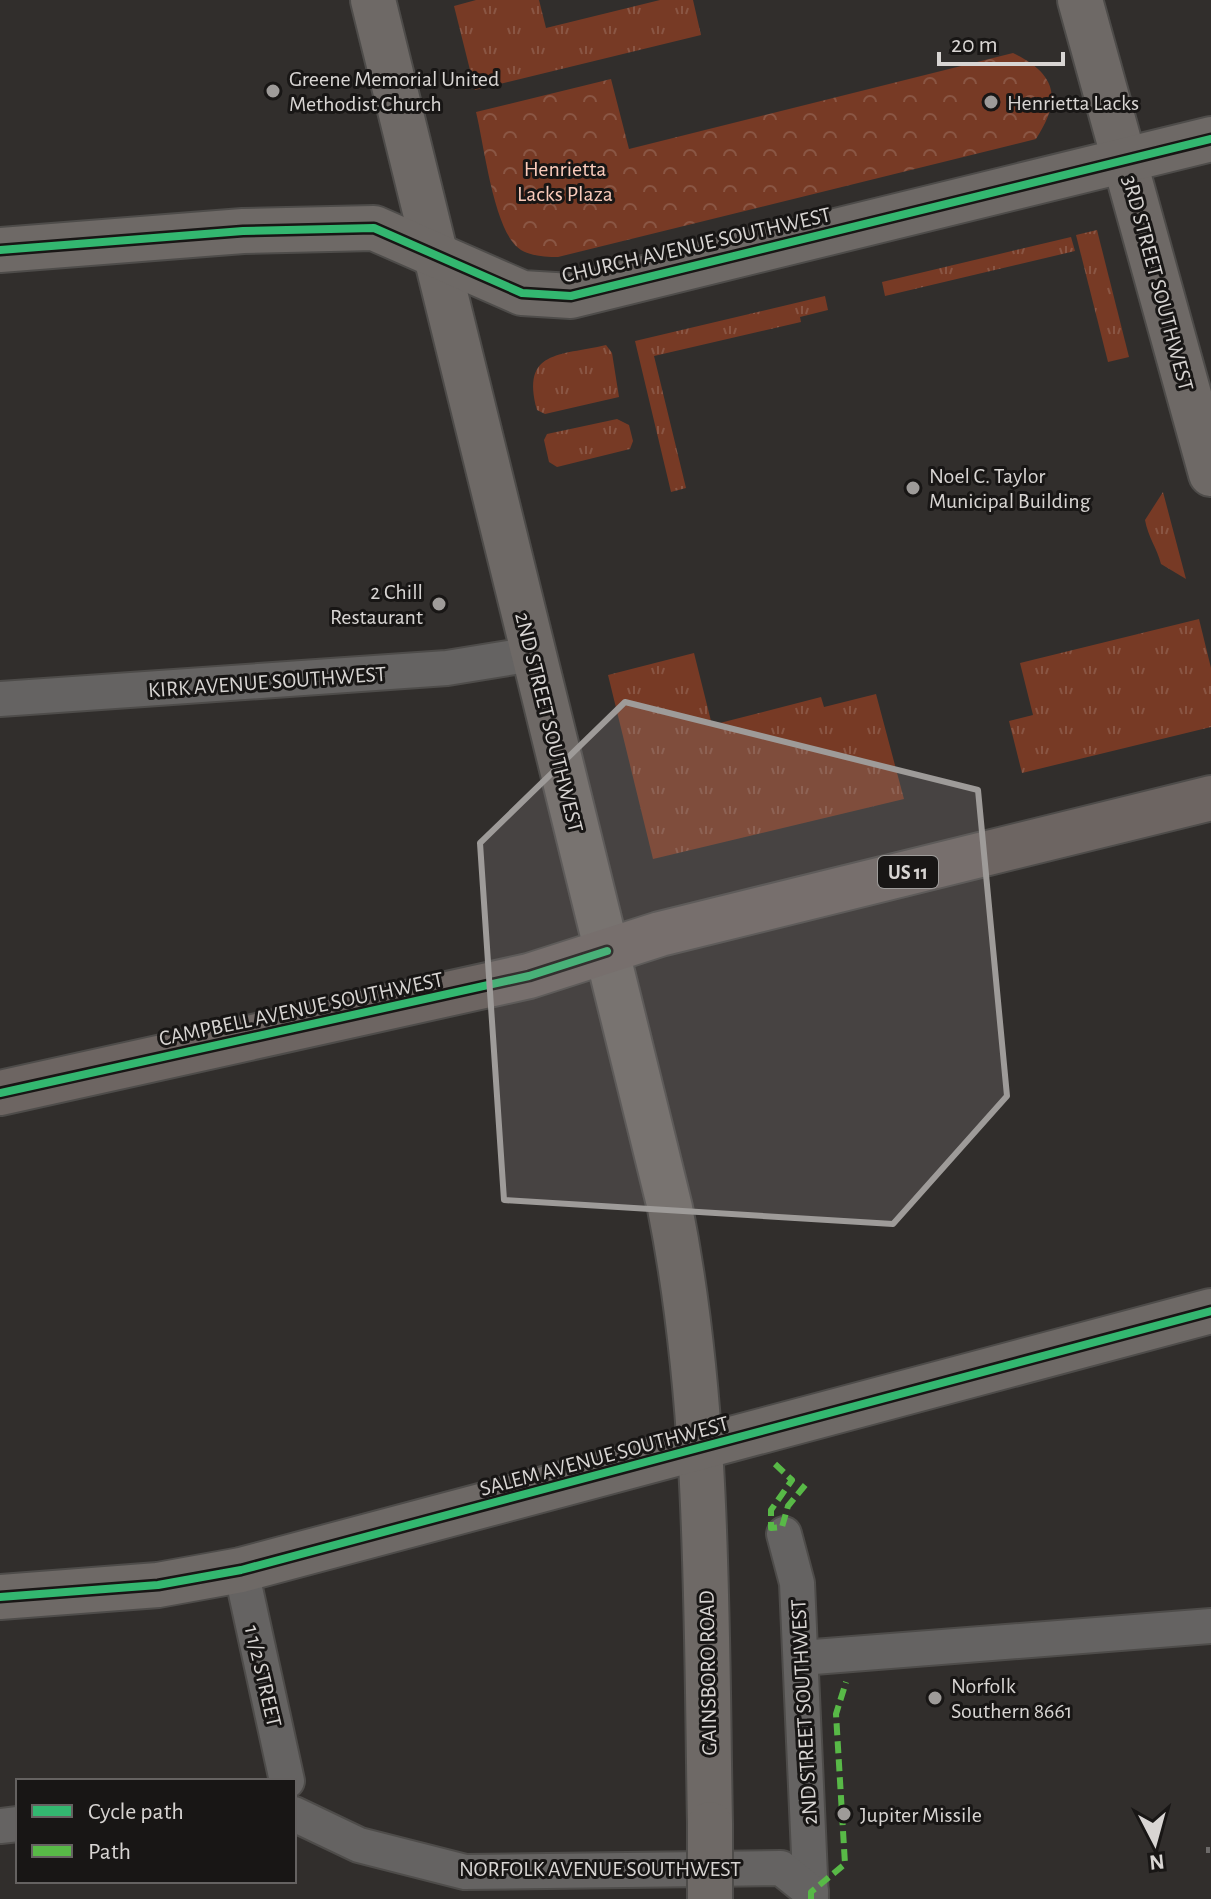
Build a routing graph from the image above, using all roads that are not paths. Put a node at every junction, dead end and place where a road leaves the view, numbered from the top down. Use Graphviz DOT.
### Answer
graph roads {
  1 [pos="373,0"];
  2 [pos="1080,0"];
  3 [pos="1211,139"];
  4 [pos="1125,162"];
  5 [pos="0,250"];
  6 [pos="436,255"];
  7 [pos="1211,474"];
  8 [pos="533,654"];
  9 [pos="0,699"];
  10 [pos="1211,798"];
  11 [pos="607,951"];
  12 [pos="0,1093"];
  13 [pos="1211,1311"];
  14 [pos="699,1448"];
  15 [pos="784,1534"];
  16 [pos="241,1570"];
  17 [pos="0,1597"];
  18 [pos="1211,1626"];
  19 [pos="801,1658"];
  20 [pos="287,1779"];
  21 [pos="296,1815"];
  22 [pos="811,1896"];
  23 [pos="710,1899"];
  1 -- 6 [label="street, 2ND STREET SOUTHWEST"];
  2 -- 4 [label="street, 3RD STREET SOUTHWEST"];
  3 -- 4 [label="street, CHURCH AVENUE SOUTHWEST"];
  4 -- 6 [label="street, CHURCH AVENUE SOUTHWEST"];
  4 -- 7 [label="street, 3RD STREET SOUTHWEST"];
  5 -- 6 [label="street, CHURCH AVENUE SOUTHWEST"];
  6 -- 8 [label="street, 2ND STREET SOUTHWEST"];
  8 -- 9 [label="street, KIRK AVENUE SOUTHWEST"];
  8 -- 11 [label="street, 2ND STREET SOUTHWEST"];
  10 -- 11 [label="main road, CAMPBELL AVENUE SOUTHWEST / US 11"];
  11 -- 12 [label="main road, CAMPBELL AVENUE SOUTHWEST / US 11"];
  11 -- 14 [label="street, 2ND STREET SOUTHWEST"];
  13 -- 14 [label="street, SALEM AVENUE SOUTHWEST"];
  14 -- 16 [label="street, SALEM AVENUE SOUTHWEST"];
  14 -- 23 [label="street, GAINSBORO ROAD, bridge"];
  15 -- 19 [label="street, 2ND STREET SOUTHWEST"];
  16 -- 17 [label="street, SALEM AVENUE SOUTHWEST"];
  16 -- 20 [label="street, 1 1/2 STREET"];
  18 -- 19 [label="street"];
  19 -- 22 [label="street, 2ND STREET SOUTHWEST"];
  21 -- 22 [label="street, NORFOLK AVENUE SOUTHWEST"];
}
